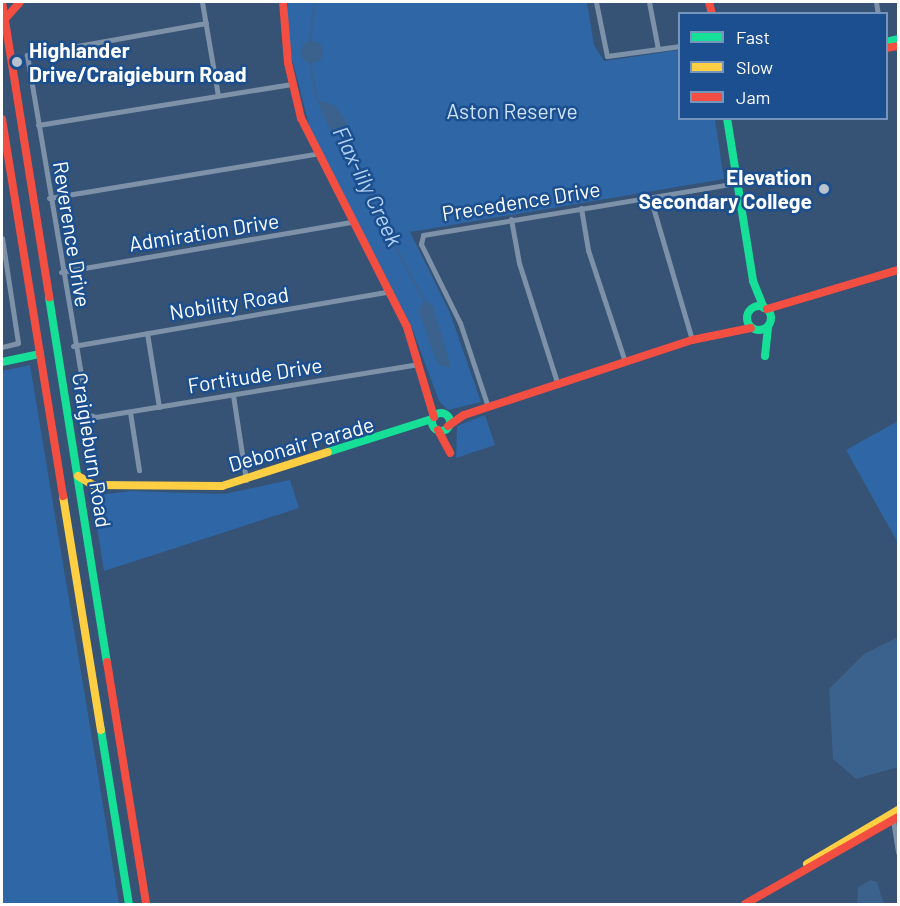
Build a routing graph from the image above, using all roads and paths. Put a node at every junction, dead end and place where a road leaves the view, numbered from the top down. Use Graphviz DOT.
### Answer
graph roads {
  1 [pos="2,2"];
  2 [pos="20,2"];
  3 [pos="202,2"];
  4 [pos="283,2"];
  5 [pos="596,2"];
  6 [pos="649,2"];
  7 [pos="4,20"];
  8 [pos="206,23"];
  9 [pos="678,46"];
  10 [pos="657,50"];
  11 [pos="292,84"];
  12 [pos="218,96"];
  13 [pos="2,119"];
  14 [pos="727,120"];
  15 [pos="38,125"];
  16 [pos="315,154"];
  17 [pos="738,183"];
  18 [pos="650,197"];
  19 [pos="49,198"];
  20 [pos="581,208"];
  21 [pos="511,219"];
  22 [pos="351,222"];
  23 [pos="2,238"];
  24 [pos="898,270"];
  25 [pos="61,272"];
  26 [pos="753,281"];
  27 [pos="390,291"];
  28 [pos="789,306"];
  29 [pos="766,308"];
  30 [pos="748,312"];
  31 [pos="770,323"];
  32 [pos="753,329"];
  33 [pos="724,330"];
  34 [pos="147,333"];
  35 [pos="692,340"];
  36 [pos="73,345"];
  37 [pos="2,346"];
  38 [pos="40,354"];
  39 [pos="2,362"];
  40 [pos="625,362"];
  41 [pos="421,363"];
  42 [pos="558,385"];
  43 [pos="430,391"];
  44 [pos="232,395"];
  45 [pos="159,407"];
  46 [pos="488,407"];
  47 [pos="130,411"];
  48 [pos="445,414"];
  49 [pos="464,415"];
  50 [pos="95,417"];
  51 [pos="433,418"];
  52 [pos="448,427"];
  53 [pos="437,429"];
  54 [pos="410,430"];
  55 [pos="139,470"];
  56 [pos="78,476"];
  57 [pos="246,480"];
  58 [pos="93,485"];
  59 [pos="81,498"];
  60 [pos="896,818"];
  61 [pos="898,853"];
  62 [pos="129,904"];
  63 [pos="146,904"];
  64 [pos="745,904"];
  1 -- 7 [label="street, Craigieburn Road"];
  2 -- 7 [label="street"];
  3 -- 8 [label="street"];
  4 -- 11 [label="street"];
  5 -- 10 [label="street"];
  6 -- 10 [label="street"];
  7 -- 56 [label="street, Craigieburn Road"];
  8 -- 12 [label="street"];
  8 -- 15 [label="street, Reverence Drive"];
  9 -- 10 [label="street"];
  11 -- 12 [label="street"];
  11 -- 16 [label="street"];
  12 -- 15 [label="street"];
  13 -- 38 [label="street, Craigieburn Road"];
  14 -- 17 [label="street"];
  15 -- 19 [label="street, Reverence Drive"];
  16 -- 19 [label="street"];
  16 -- 22 [label="street"];
  17 -- 18 [label="street, Precedence Drive"];
  17 -- 26 [label="street"];
  18 -- 20 [label="street, Precedence Drive"];
  18 -- 35 [label="street"];
  19 -- 25 [label="street, Reverence Drive"];
  20 -- 21 [label="street, Precedence Drive"];
  20 -- 40 [label="street"];
  21 -- 42 [label="street"];
  21 -- 46 [label="street, Precedence Drive"];
  22 -- 25 [label="street, Admiration Drive"];
  22 -- 27 [label="street"];
  23 -- 37 [label="street"];
  24 -- 28 [label="street"];
  25 -- 36 [label="street, Reverence Drive"];
  26 -- 29 [label="street"];
  26 -- 30 [label="street"];
  27 -- 34 [label="street, Nobility Road"];
  27 -- 41 [label="street"];
  28 -- 29 [label="street"];
  28 -- 31 [label="street"];
  29 -- 30 [label="street"];
  29 -- 31 [label="street"];
  30 -- 32 [label="street"];
  30 -- 33 [label="street"];
  31 -- 32 [label="street"];
  31 -- 32 [label="street"];
  32 -- 33 [label="street"];
  33 -- 35 [label="street"];
  34 -- 36 [label="street, Nobility Road"];
  34 -- 45 [label="street"];
  35 -- 40 [label="street"];
  36 -- 50 [label="street, Reverence Drive"];
  38 -- 39 [label="street"];
  38 -- 62 [label="street, Craigieburn Road"];
  40 -- 42 [label="street"];
  41 -- 43 [label="street"];
  41 -- 44 [label="street, Fortitude Drive"];
  42 -- 46 [label="street"];
  43 -- 48 [label="street"];
  43 -- 51 [label="street"];
  44 -- 45 [label="street, Fortitude Drive"];
  44 -- 57 [label="street"];
  45 -- 47 [label="street, Fortitude Drive"];
  46 -- 49 [label="street"];
  47 -- 50 [label="street, Fortitude Drive"];
  47 -- 55 [label="street"];
  48 -- 49 [label="street"];
  48 -- 51 [label="street, Debonair Parade"];
  48 -- 52 [label="street"];
  49 -- 52 [label="street"];
  51 -- 53 [label="street"];
  51 -- 54 [label="street, Debonair Parade"];
  52 -- 53 [label="street, Debonair Parade"];
  52 -- 53 [label="street"];
  53 -- 54 [label="street, Debonair Parade"];
  54 -- 57 [label="street, Debonair Parade"];
  56 -- 58 [label="street"];
  56 -- 59 [label="street, Craigieburn Road"];
  57 -- 58 [label="street, Debonair Parade"];
  58 -- 59 [label="street"];
  59 -- 63 [label="street, Craigieburn Road"];
  60 -- 61 [label="street"];
  60 -- 64 [label="street"];
}
